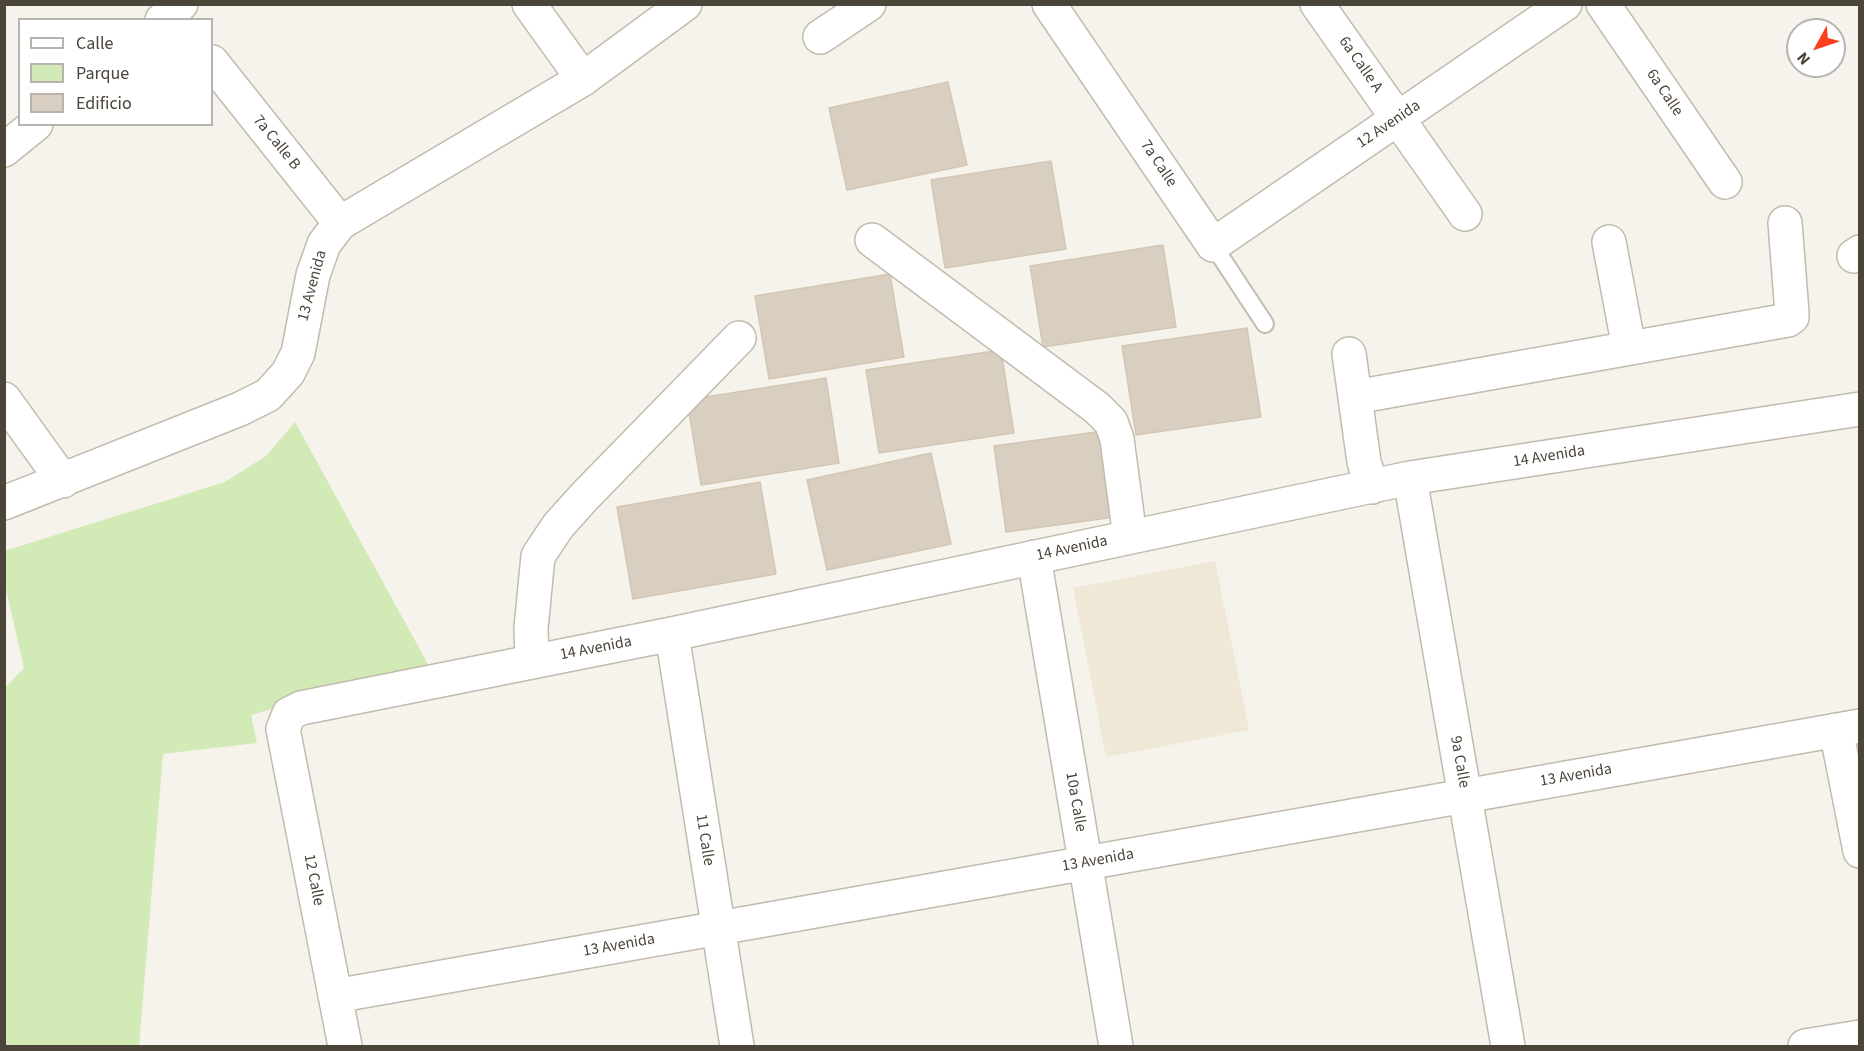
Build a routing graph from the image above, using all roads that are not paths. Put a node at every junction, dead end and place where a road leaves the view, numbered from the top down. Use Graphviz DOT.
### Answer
graph roads {
  1 [pos="529,4"];
  2 [pos="685,4"];
  3 [pos="869,4"];
  4 [pos="1049,4"];
  5 [pos="1317,4"];
  6 [pos="1565,4"];
  7 [pos="1603,4"];
  8 [pos="820,36"];
  9 [pos="213,63"];
  10 [pos="583,79"];
  11 [pos="1398,119"];
  12 [pos="34,126"];
  13 [pos="4,150"];
  14 [pos="1725,182"];
  15 [pos="1465,214"];
  16 [pos="340,223"];
  17 [pos="1785,223"];
  18 [pos="872,240"];
  19 [pos="1610,242"];
  20 [pos="1213,245"];
  21 [pos="1265,324"];
  22 [pos="739,339"];
  23 [pos="1629,348"];
  24 [pos="1349,354"];
  25 [pos="1355,397"];
  26 [pos="4,399"];
  27 [pos="1860,409"];
  28 [pos="1410,478"];
  29 [pos="63,481"];
  30 [pos="1372,487"];
  31 [pos="4,503"];
  32 [pos="1130,537"];
  33 [pos="1034,557"];
  34 [pos="672,634"];
  35 [pos="532,662"];
  36 [pos="290,714"];
  37 [pos="1848,728"];
  38 [pos="1464,796"];
  39 [pos="1860,851"];
  40 [pos="1085,863"];
  41 [pos="718,928"];
  42 [pos="335,996"];
  43 [pos="1860,1037"];
  44 [pos="345,1047"];
  45 [pos="737,1047"];
  46 [pos="1116,1047"];
  47 [pos="1508,1047"];
  48 [pos="1805,1047"];
  1 -- 10 [label="street"];
  2 -- 10 [label="street, 13 Avenida"];
  3 -- 8 [label="street"];
  4 -- 20 [label="street, 7a Calle"];
  5 -- 11 [label="street, 6a Calle A"];
  6 -- 11 [label="street, 12 Avenida"];
  7 -- 14 [label="street, 6a Calle"];
  9 -- 16 [label="street, 7a Calle B"];
  10 -- 16 [label="street, 13 Avenida"];
  11 -- 15 [label="street, 6a Calle A"];
  11 -- 20 [label="street, 12 Avenida"];
  12 -- 13 [label="street"];
  16 -- 29 [label="street, 13 Avenida"];
  17 -- 23 [label="street"];
  18 -- 32 [label="street"];
  19 -- 23 [label="street"];
  20 -- 21 [label="lane, 7a Calle"];
  22 -- 35 [label="street"];
  23 -- 25 [label="street"];
  24 -- 25 [label="street"];
  25 -- 30 [label="street"];
  26 -- 29 [label="street"];
  27 -- 28 [label="street, 14 Avenida"];
  28 -- 30 [label="street, 14 Avenida"];
  28 -- 38 [label="street, 9a Calle"];
  29 -- 31 [label="street, 13 Avenida"];
  30 -- 32 [label="street, 14 Avenida"];
  32 -- 33 [label="street, 14 Avenida"];
  33 -- 34 [label="street, 14 Avenida"];
  33 -- 40 [label="street, 10a Calle"];
  34 -- 35 [label="street, 14 Avenida"];
  34 -- 41 [label="street, 11 Calle"];
  35 -- 36 [label="street, 14 Avenida"];
  36 -- 42 [label="street, 12 Calle"];
  37 -- 38 [label="street, 13 Avenida"];
  37 -- 39 [label="street"];
  38 -- 40 [label="street, 13 Avenida"];
  38 -- 47 [label="street, 9a Calle"];
  40 -- 41 [label="street, 13 Avenida"];
  40 -- 46 [label="street, 10a Calle"];
  41 -- 42 [label="street, 13 Avenida"];
  41 -- 45 [label="street, 11 Calle"];
  42 -- 44 [label="street, 12 Calle"];
  43 -- 48 [label="street"];
}
